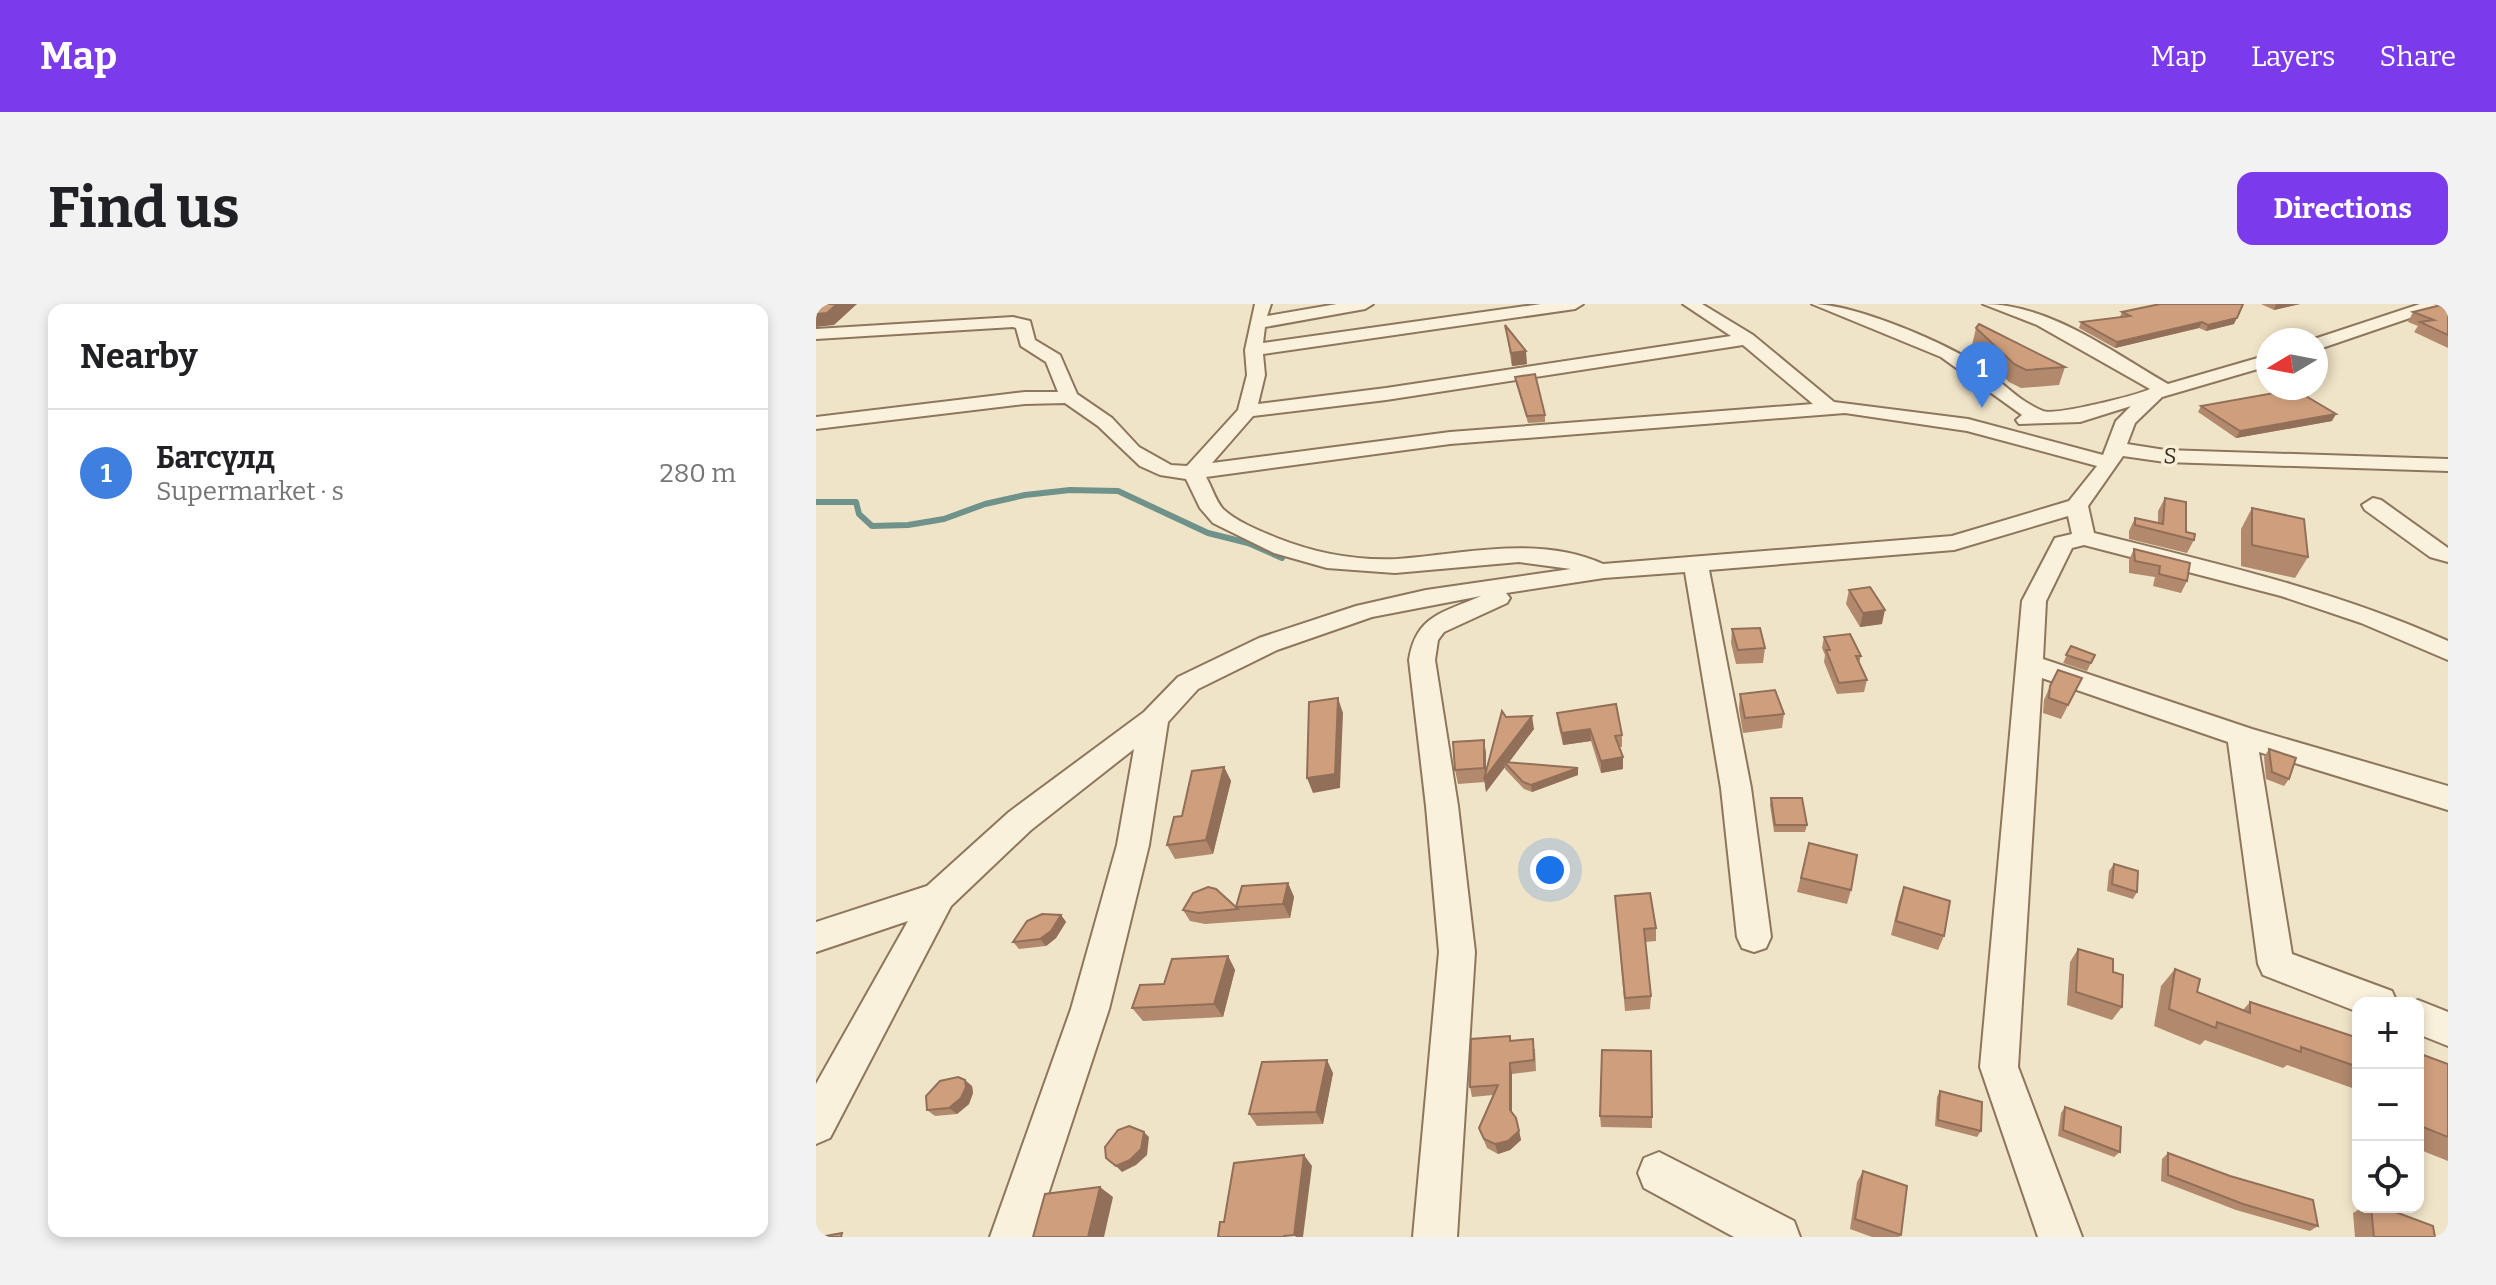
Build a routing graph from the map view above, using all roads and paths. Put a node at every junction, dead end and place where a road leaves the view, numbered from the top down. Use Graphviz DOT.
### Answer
graph roads {
  1 [pos="1365,304"];
  2 [pos="1575,304"];
  3 [pos="1691,304"];
  4 [pos="1820,304"];
  5 [pos="1991,304"];
  6 [pos="2436,304"];
  7 [pos="1260,313"];
  8 [pos="816,334"];
  9 [pos="1747,339"];
  10 [pos="2328,340"];
  11 [pos="1254,350"];
  12 [pos="2256,364"];
  13 [pos="2159,393"];
  14 [pos="1069,397"];
  15 [pos="1829,408"];
  16 [pos="1247,411"];
  17 [pos="2043,419"];
  18 [pos="1105,422"];
  19 [pos="816,423"];
  20 [pos="1968,425"];
  21 [pos="2112,456"];
  22 [pos="2448,465"];
  23 [pos="1192,473"];
  24 [pos="2373,505"];
  25 [pos="2077,506"];
  26 [pos="2084,538"];
  27 [pos="2448,555"];
  28 [pos="1696,564"];
  29 [pos="1604,571"];
  30 [pos="1550,580"];
  31 [pos="2448,651"];
  32 [pos="2029,664"];
  33 [pos="1154,719"];
  34 [pos="2242,736"];
  35 [pos="2448,798"];
  36 [pos="939,896"];
  37 [pos="816,937"];
  38 [pos="1754,937"];
  39 [pos="2363,997"];
  40 [pos="2424,1019"];
  41 [pos="2448,1029"];
  42 [pos="816,1124"];
  43 [pos="1659,1173"];
  44 [pos="1012,1237"];
  45 [pos="1435,1237"];
  46 [pos="1778,1237"];
  47 [pos="2060,1237"];
  1 -- 7 [label="street"];
  2 -- 11 [label="street"];
  3 -- 9 [label="street"];
  4 -- 17 [label="street"];
  5 -- 13 [label="street"];
  6 -- 10 [label="street"];
  7 -- 11 [label="street"];
  8 -- 14 [label="street"];
  9 -- 15 [label="street"];
  9 -- 16 [label="street"];
  11 -- 16 [label="street"];
  12 -- 13 [label="street"];
  13 -- 17 [label="street"];
  13 -- 21 [label="street"];
  14 -- 18 [label="street"];
  14 -- 19 [label="street"];
  15 -- 20 [label="street"];
  15 -- 23 [label="street"];
  16 -- 23 [label="street"];
  17 -- 20 [label="street"];
  18 -- 23 [label="street"];
  18 -- 23 [label="street"];
  20 -- 21 [label="street, S"];
  21 -- 22 [label="street, S"];
  21 -- 25 [label="street"];
  23 -- 29 [label="street"];
  24 -- 27 [label="street"];
  25 -- 26 [label="street"];
  25 -- 28 [label="street"];
  26 -- 31 [label="street"];
  26 -- 32 [label="street"];
  28 -- 29 [label="street"];
  28 -- 38 [label="street"];
  29 -- 30 [label="street"];
  30 -- 33 [label="street"];
  30 -- 45 [label="street"];
  32 -- 34 [label="street"];
  32 -- 47 [label="street"];
  33 -- 36 [label="street"];
  33 -- 44 [label="street"];
  34 -- 35 [label="street"];
  34 -- 39 [label="street"];
  36 -- 37 [label="street"];
  36 -- 42 [label="street"];
  40 -- 41 [label="street"];
  43 -- 46 [label="street"];
}
